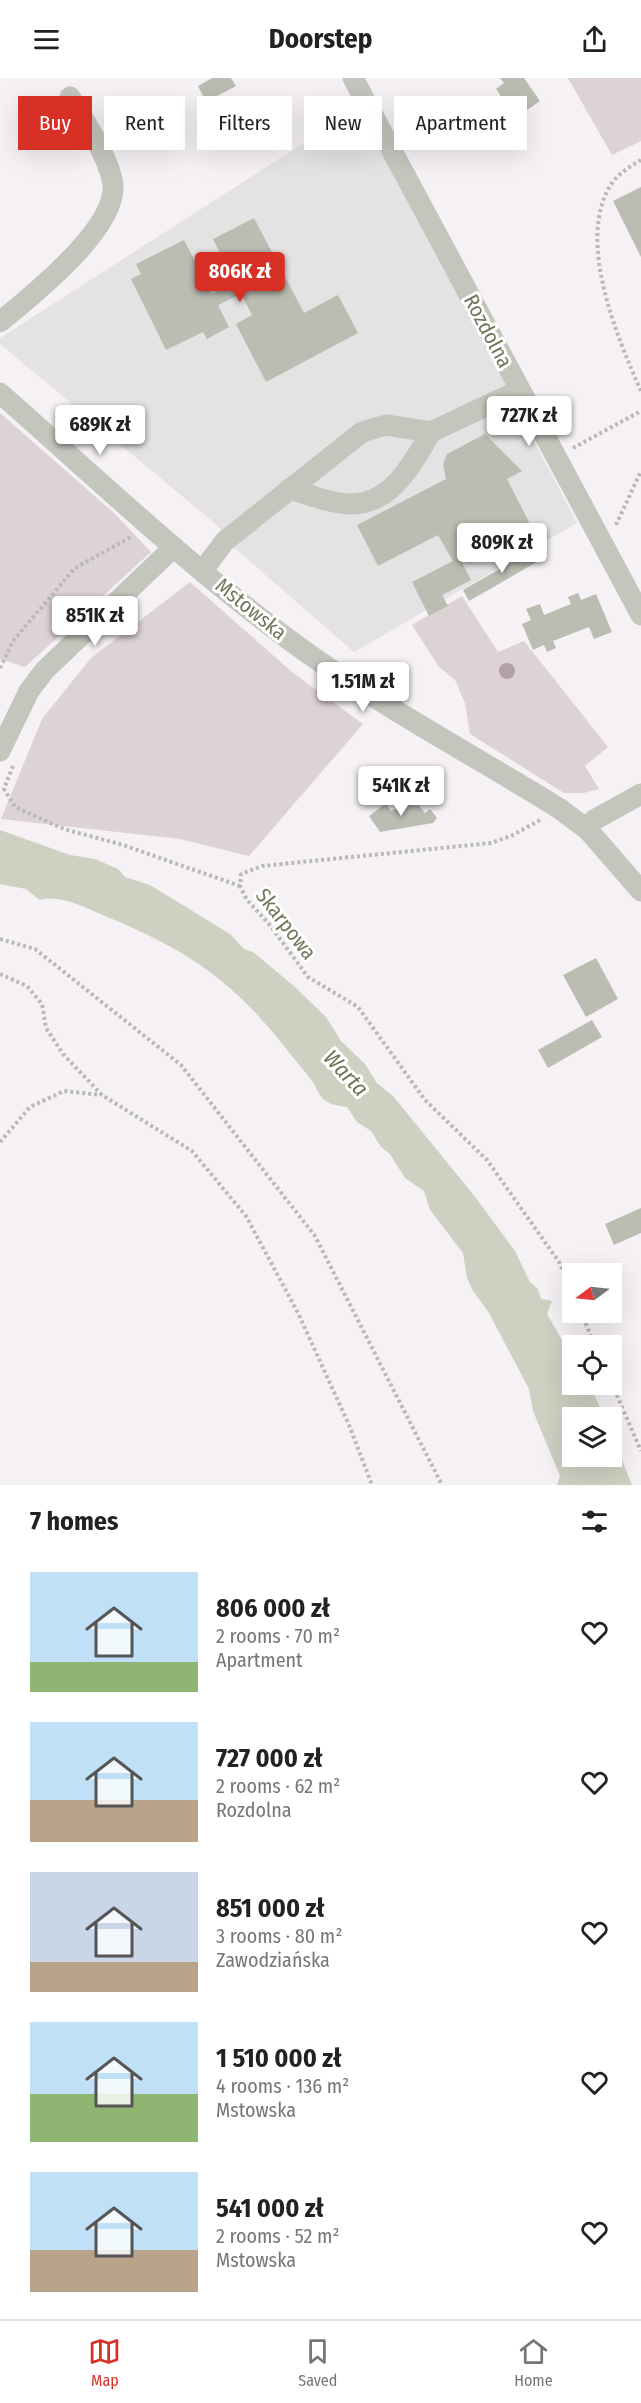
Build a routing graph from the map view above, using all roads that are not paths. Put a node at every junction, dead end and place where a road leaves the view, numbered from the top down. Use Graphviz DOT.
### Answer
graph roads {
  1 [pos="353,78"];
  2 [pos="92,136"];
  3 [pos="0,322"];
  4 [pos="520,390"];
  5 [pos="0,393"];
  6 [pos="431,432"];
  7 [pos="289,489"];
  8 [pos="174,548"];
  9 [pos="203,570"];
  10 [pos="640,611"];
  11 [pos="6,752"];
  12 [pos="641,794"];
  13 [pos="588,830"];
  14 [pos="641,891"];
  1 -- 4 [label="street, Rozdolna"];
  2 -- 3 [label="street"];
  4 -- 6 [label="street"];
  4 -- 10 [label="street, Rozdolna"];
  5 -- 8 [label="street, Mstowska"];
  6 -- 7 [label="street"];
  6 -- 7 [label="street"];
  7 -- 9 [label="street"];
  8 -- 9 [label="street, Mstowska"];
  8 -- 11 [label="street"];
  9 -- 13 [label="street, Mstowska"];
  12 -- 13 [label="street"];
  13 -- 14 [label="street, Mstowska"];
}
